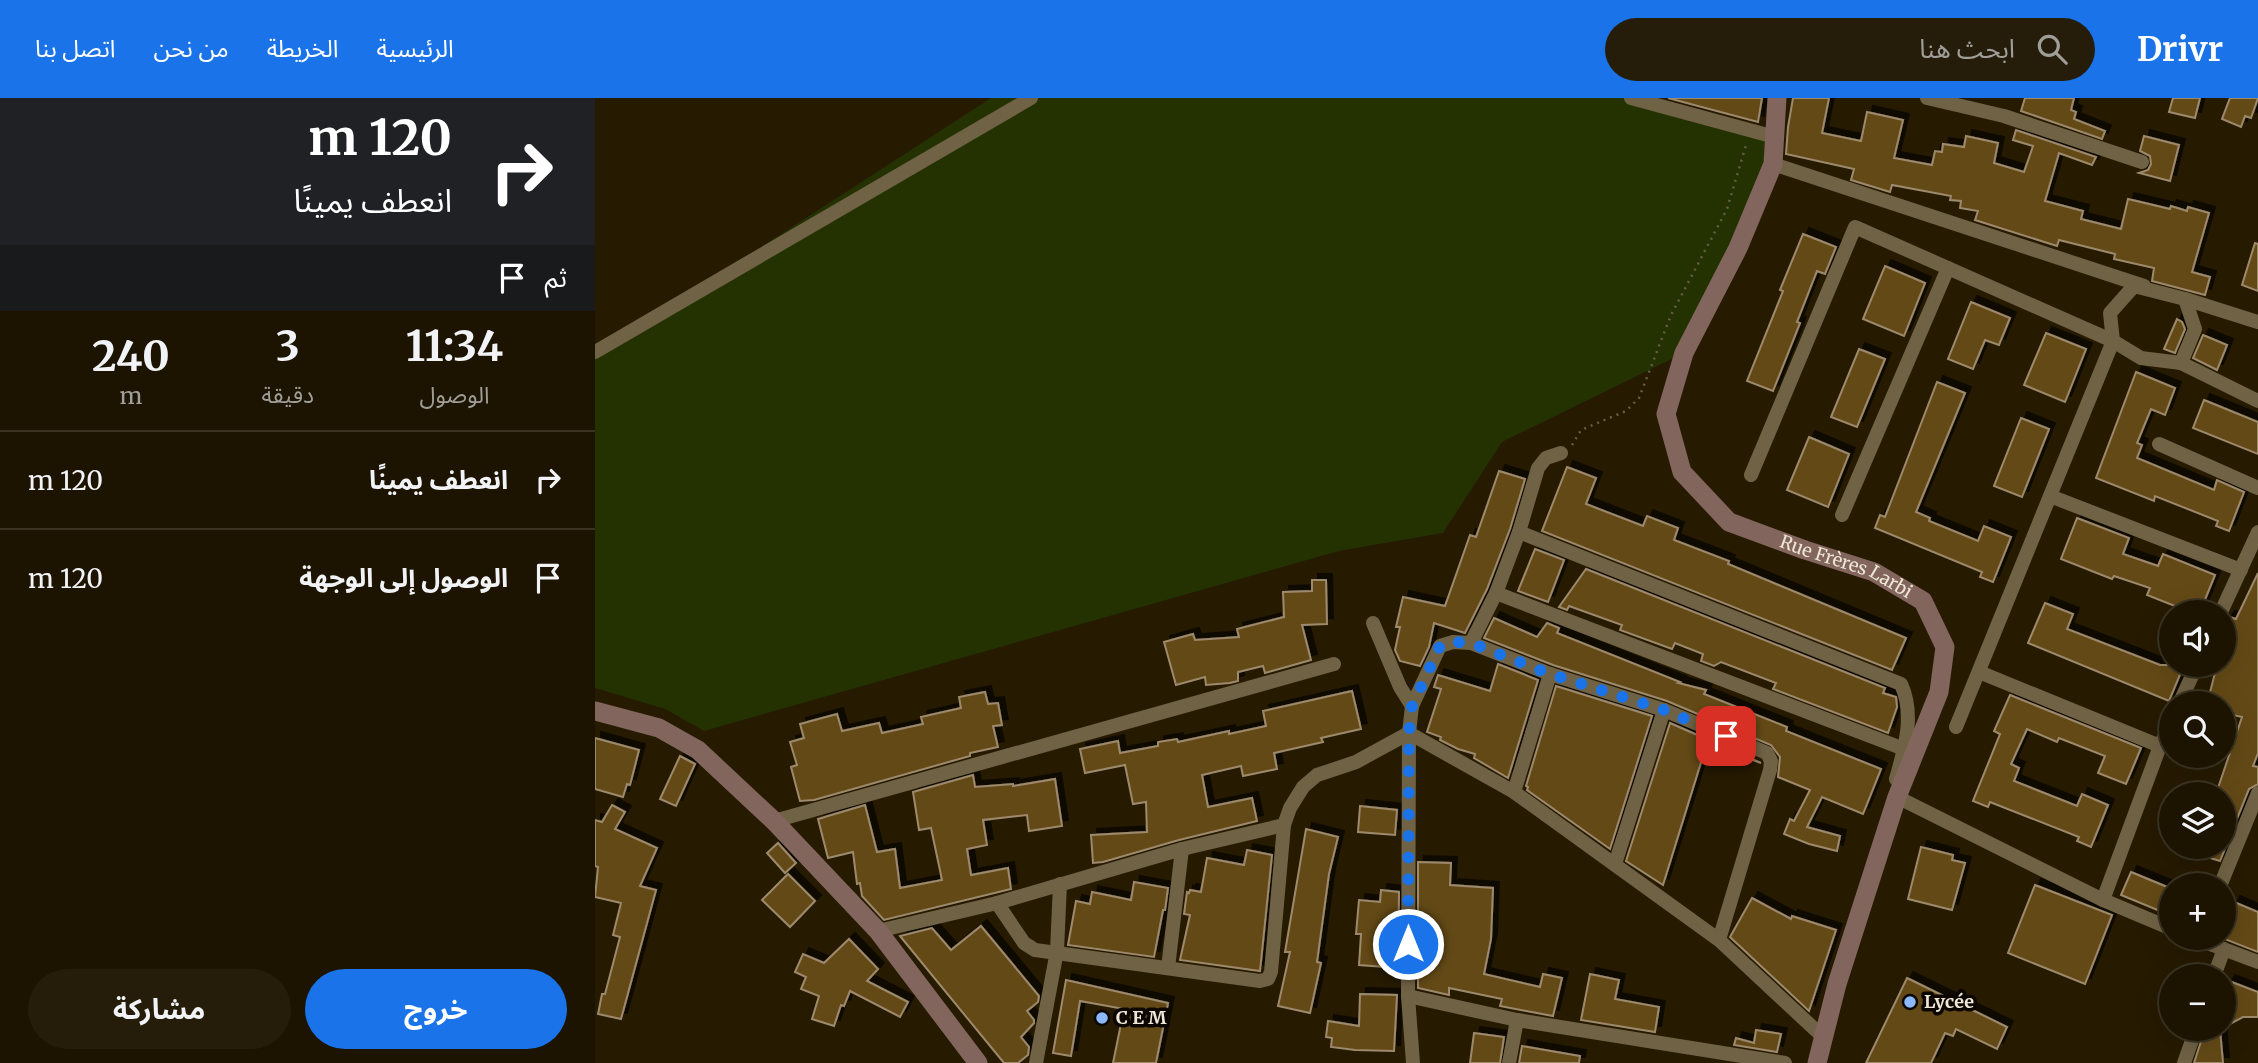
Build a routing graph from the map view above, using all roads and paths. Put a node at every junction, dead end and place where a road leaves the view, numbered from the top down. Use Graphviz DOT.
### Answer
graph roads {
  1 [pos="1031,98"];
  2 [pos="1631,98"];
  3 [pos="1777,98"];
  4 [pos="1927,98"];
  5 [pos="1751,128"];
  6 [pos="1775,137"];
  7 [pos="2142,162"];
  8 [pos="1773,164"];
  9 [pos="1948,268"];
  10 [pos="2185,299"];
  11 [pos="2258,322"];
  12 [pos="2113,341"];
  13 [pos="595,352"];
  14 [pos="2181,363"];
  15 [pos="2258,401"];
  16 [pos="2159,444"];
  17 [pos="1561,453"];
  18 [pos="1751,475"];
  19 [pos="2258,488"];
  20 [pos="2050,496"];
  21 [pos="1842,515"];
  22 [pos="1519,533"];
  23 [pos="2258,533"];
  24 [pos="2241,570"];
  25 [pos="1496,593"];
  26 [pos="2227,600"];
  27 [pos="1373,623"];
  28 [pos="1471,643"];
  29 [pos="1334,664"];
  30 [pos="1979,672"];
  31 [pos="1550,674"];
  32 [pos="1412,706"];
  33 [pos="1664,710"];
  34 [pos="595,711"];
  35 [pos="1957,727"];
  36 [pos="1409,733"];
  37 [pos="2159,746"];
  38 [pos="1911,748"];
  39 [pos="1514,792"];
  40 [pos="2258,793"];
  41 [pos="1897,797"];
  42 [pos="774,821"];
  43 [pos="1284,825"];
  44 [pos="1889,825"];
  45 [pos="1182,849"];
  46 [pos="1615,864"];
  47 [pos="2225,873"];
  48 [pos="1060,884"];
  49 [pos="2103,900"];
  50 [pos="997,903"];
  51 [pos="2159,924"];
  52 [pos="878,931"];
  53 [pos="1719,940"];
  54 [pos="2227,950"];
  55 [pos="1057,951"];
  56 [pos="2258,962"];
  57 [pos="1168,968"];
  58 [pos="1408,996"];
  59 [pos="1517,1020"];
  60 [pos="1822,1036"];
  61 [pos="2192,1041"];
  62 [pos="973,1060"];
  63 [pos="1036,1063"];
  64 [pos="1413,1063"];
  65 [pos="1509,1063"];
  66 [pos="1784,1063"];
  67 [pos="1795,1063"];
  68 [pos="1817,1063"];
  69 [pos="2184,1063"];
  1 -- 13 [label="street"];
  2 -- 5 [label="street"];
  3 -- 6 [label="main road, Rue Frères Larbi"];
  4 -- 7 [label="street"];
  5 -- 6 [label="street"];
  5 -- 17 [label="path"];
  6 -- 8 [label="main road, Rue Frères Larbi"];
  8 -- 10 [label="street"];
  8 -- 38 [label="main road, Rue Frères Larbi"];
  9 -- 12 [label="street"];
  9 -- 18 [label="street"];
  9 -- 21 [label="street"];
  10 -- 11 [label="street"];
  10 -- 12 [label="street"];
  10 -- 14 [label="street"];
  12 -- 14 [label="street"];
  12 -- 20 [label="street"];
  14 -- 15 [label="street"];
  16 -- 19 [label="street"];
  17 -- 22 [label="street"];
  20 -- 24 [label="street"];
  20 -- 30 [label="street"];
  22 -- 25 [label="street"];
  22 -- 38 [label="street"];
  23 -- 24 [label="street"];
  24 -- 26 [label="street"];
  25 -- 28 [label="street"];
  25 -- 38 [label="street"];
  27 -- 32 [label="street"];
  28 -- 31 [label="street"];
  28 -- 32 [label="street"];
  29 -- 42 [label="street"];
  30 -- 35 [label="street"];
  30 -- 37 [label="street"];
  31 -- 33 [label="street"];
  31 -- 39 [label="street"];
  32 -- 36 [label="street"];
  33 -- 46 [label="street"];
  33 -- 53 [label="street"];
  34 -- 42 [label="main road"];
  36 -- 39 [label="street"];
  36 -- 43 [label="street"];
  36 -- 58 [label="street"];
  37 -- 49 [label="street"];
  38 -- 41 [label="main road, Rue Frères Larbi"];
  38 -- 44 [label="street"];
  39 -- 46 [label="street"];
  40 -- 47 [label="street"];
  41 -- 44 [label="main road, Rue Frères Larbi"];
  41 -- 49 [label="street"];
  42 -- 52 [label="main road"];
  43 -- 45 [label="street"];
  43 -- 57 [label="street"];
  44 -- 60 [label="main road, Rue Frères Larbi"];
  45 -- 48 [label="street"];
  45 -- 57 [label="street"];
  46 -- 53 [label="street"];
  48 -- 50 [label="street"];
  48 -- 55 [label="street"];
  49 -- 51 [label="street"];
  50 -- 52 [label="street"];
  50 -- 55 [label="street"];
  52 -- 62 [label="main road"];
  53 -- 60 [label="street"];
  54 -- 56 [label="street"];
  55 -- 57 [label="street"];
  55 -- 63 [label="street"];
  58 -- 59 [label="street"];
  58 -- 64 [label="street"];
  59 -- 65 [label="street"];
  59 -- 66 [label="street"];
  60 -- 68 [label="main road, Rue Frères Larbi"];
  61 -- 69 [label="street"];
  66 -- 67 [label="street"];
}
